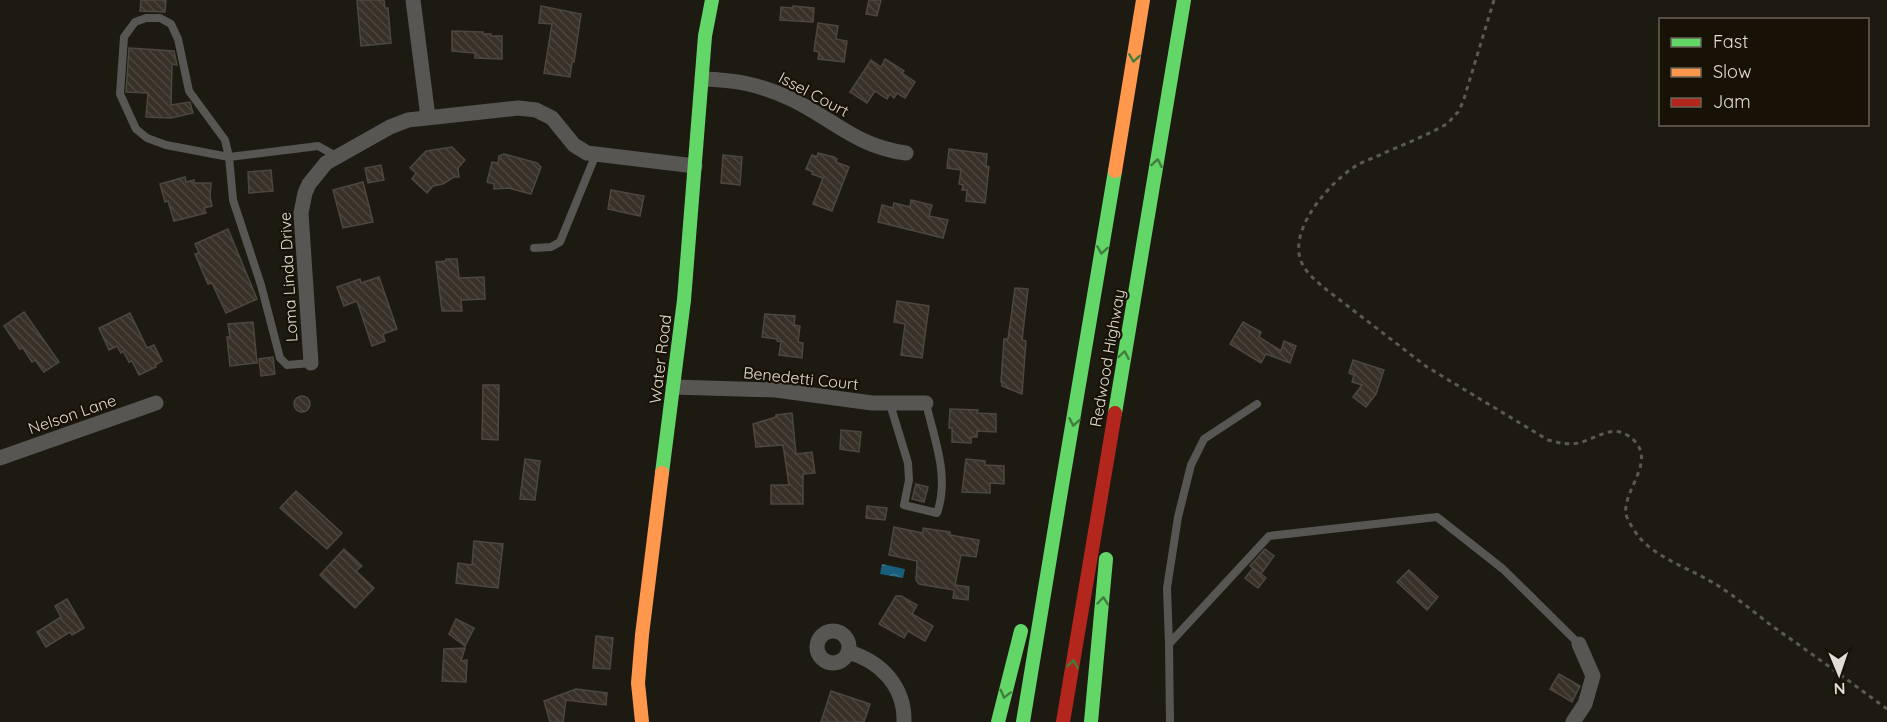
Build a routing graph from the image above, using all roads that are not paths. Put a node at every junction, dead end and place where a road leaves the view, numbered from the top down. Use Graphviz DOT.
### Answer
graph roads {
  1 [pos="412,0"];
  2 [pos="712,0"];
  3 [pos="1143,0"];
  4 [pos="1184,0"];
  5 [pos="702,79"];
  6 [pos="428,117"];
  7 [pos="906,153"];
  8 [pos="596,154"];
  9 [pos="336,156"];
  10 [pos="229,157"];
  11 [pos="695,166"];
  12 [pos="534,248"];
  13 [pos="311,363"];
  14 [pos="673,387"];
  15 [pos="156,403"];
  16 [pos="926,403"];
  17 [pos="890,404"];
  18 [pos="1257,404"];
  19 [pos="1115,413"];
  20 [pos="0,459"];
  21 [pos="1052,537"];
  22 [pos="1579,644"];
  23 [pos="1169,645"];
  24 [pos="848,652"];
  25 [pos="642,722"];
  26 [pos="904,722"];
  27 [pos="998,722"];
  28 [pos="1023,722"];
  29 [pos="1063,722"];
  30 [pos="1091,722"];
  31 [pos="1170,722"];
  32 [pos="1573,722"];
  1 -- 6 [label="street"];
  2 -- 5 [label="main road, Water Road"];
  3 -- 21 [label="main road, Redwood Highway, one-way"];
  19 -- 4 [label="main road, Redwood Highway, one-way"];
  5 -- 7 [label="street, Issel Court"];
  5 -- 11 [label="main road, Water Road"];
  6 -- 8 [label="street, Loma Linda Drive"];
  6 -- 9 [label="street, Loma Linda Drive"];
  8 -- 11 [label="street, Loma Linda Drive"];
  8 -- 12 [label="lane"];
  9 -- 10 [label="lane"];
  9 -- 13 [label="street, Loma Linda Drive"];
  10 -- 10 [label="lane"];
  10 -- 13 [label="lane"];
  11 -- 14 [label="main road, Water Road"];
  14 -- 17 [label="street, Benedetti Court"];
  14 -- 25 [label="main road, Water Road"];
  15 -- 20 [label="street, Nelson Lane"];
  16 -- 17 [label="street, Benedetti Court"];
  16 -- 17 [label="lane"];
  18 -- 23 [label="lane"];
  29 -- 19 [label="main road, Redwood Highway, one-way"];
  30 -- 19 [label="main road, one-way"];
  21 -- 27 [label="main road, one-way"];
  21 -- 28 [label="main road, Redwood Highway"];
  22 -- 23 [label="lane"];
  22 -- 32 [label="street"];
  23 -- 31 [label="lane"];
  24 -- 26 [label="street"];
}
